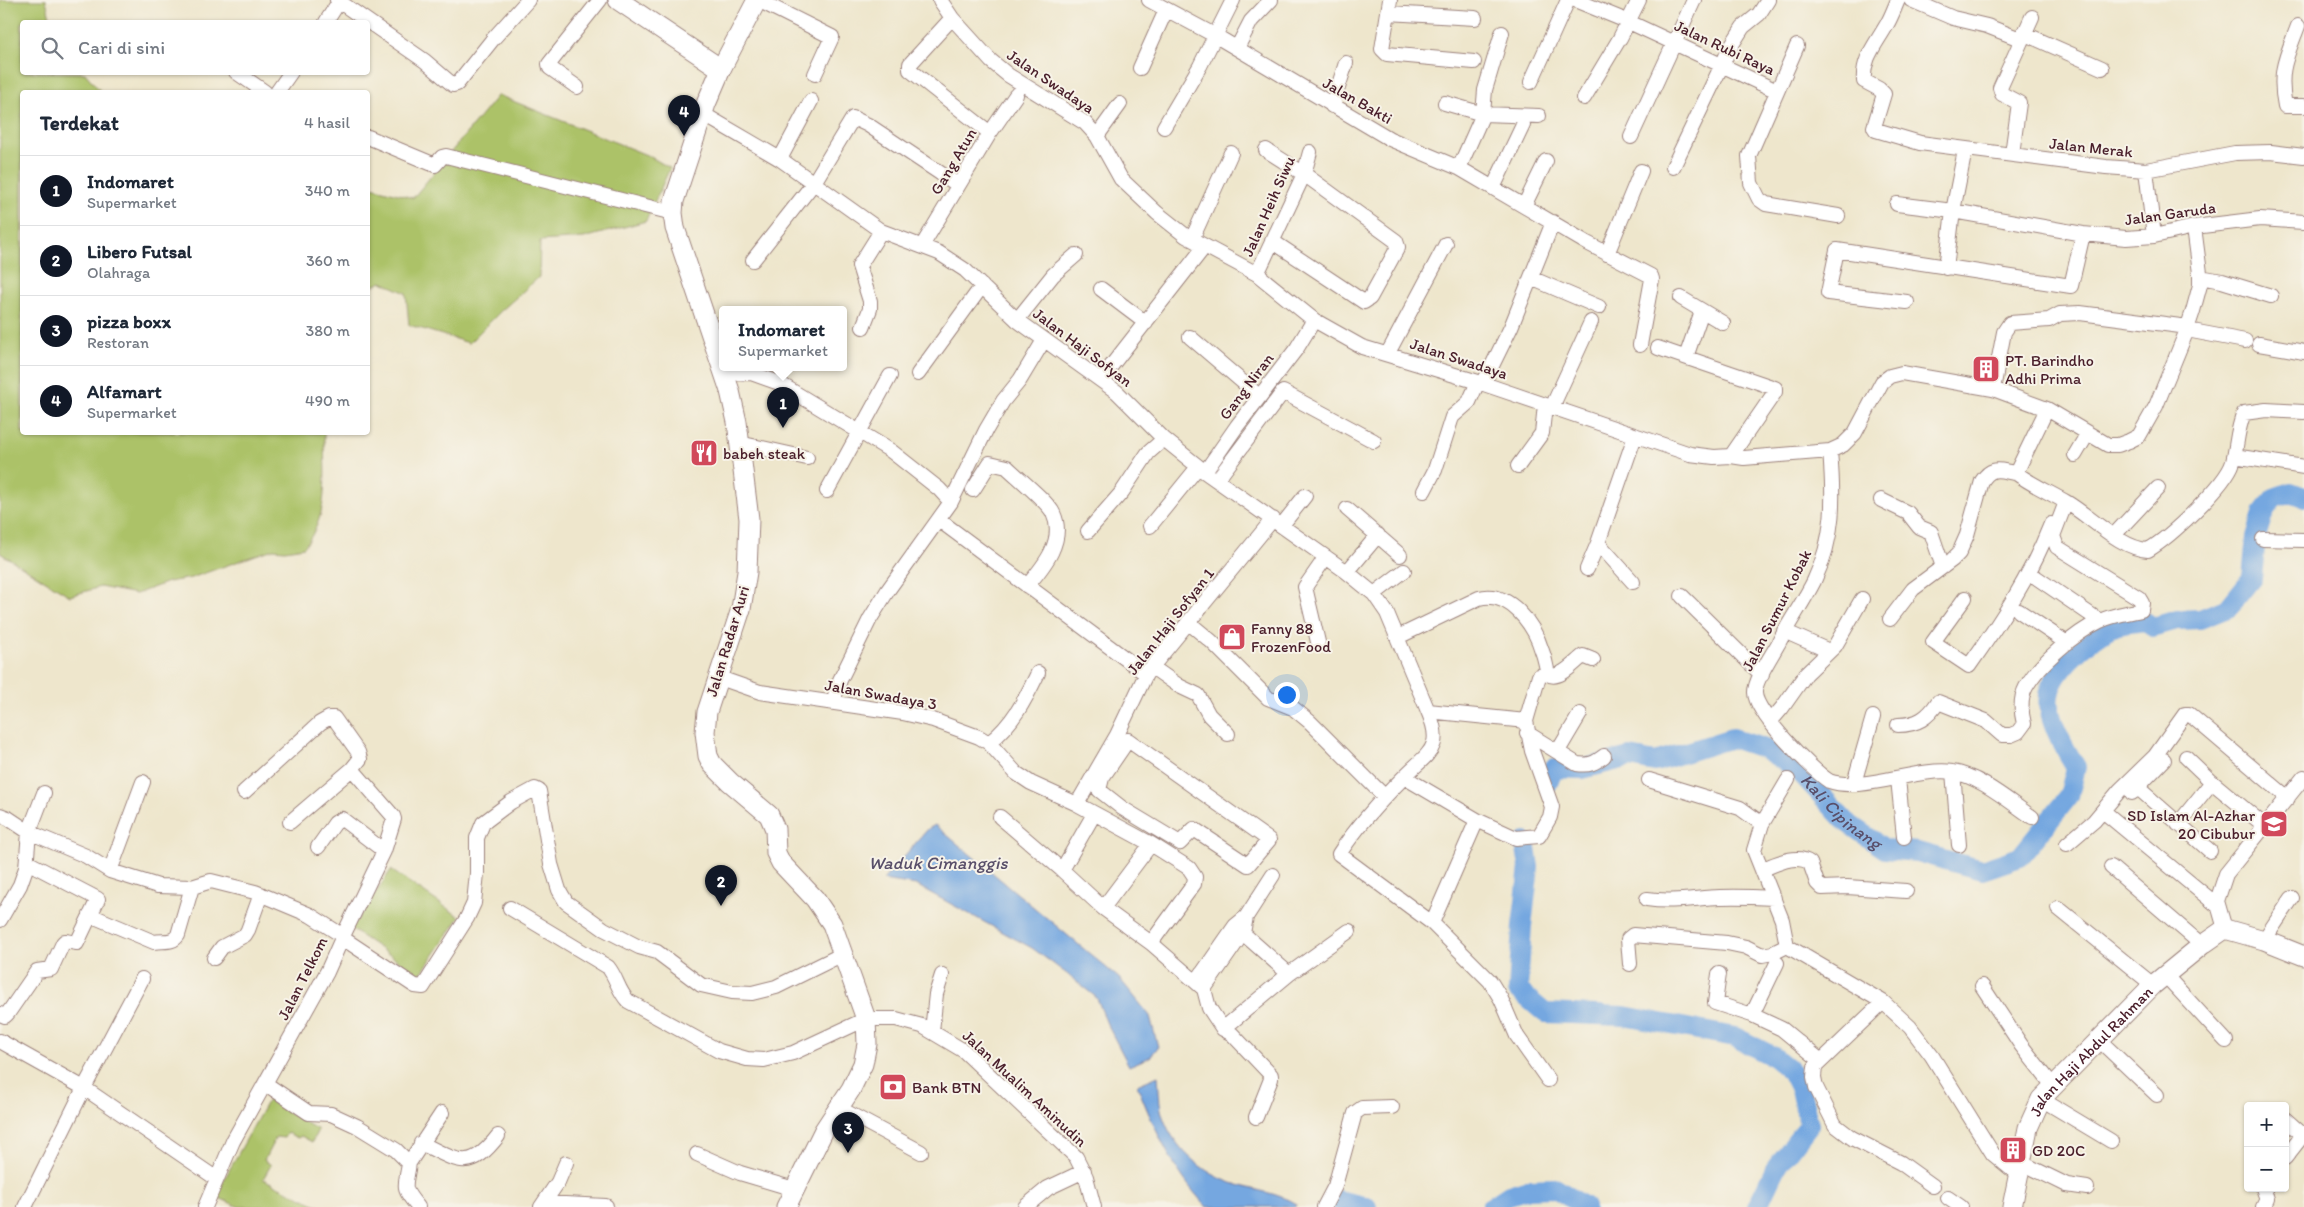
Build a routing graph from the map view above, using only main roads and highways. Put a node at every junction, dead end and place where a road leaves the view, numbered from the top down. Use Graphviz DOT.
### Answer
graph roads {
  1 [pos="618,0"];
  2 [pos="757,0"];
  3 [pos="721,69"];
  4 [pos="719,354"];
  5 [pos="725,371"];
  6 [pos="2304,956"];
  7 [pos="786,1207"];
  8 [pos="2012,1207"];
  1 -- 3 [label="main road"];
  2 -- 3 [label="main road, Jalan Radar Auri"];
  3 -- 4 [label="main road, Jalan Radar Auri"];
  5 -- 7 [label="main road, Jalan Radar Auri"];
  6 -- 8 [label="main road, Jalan Haji Abdul Rahman"];
}
